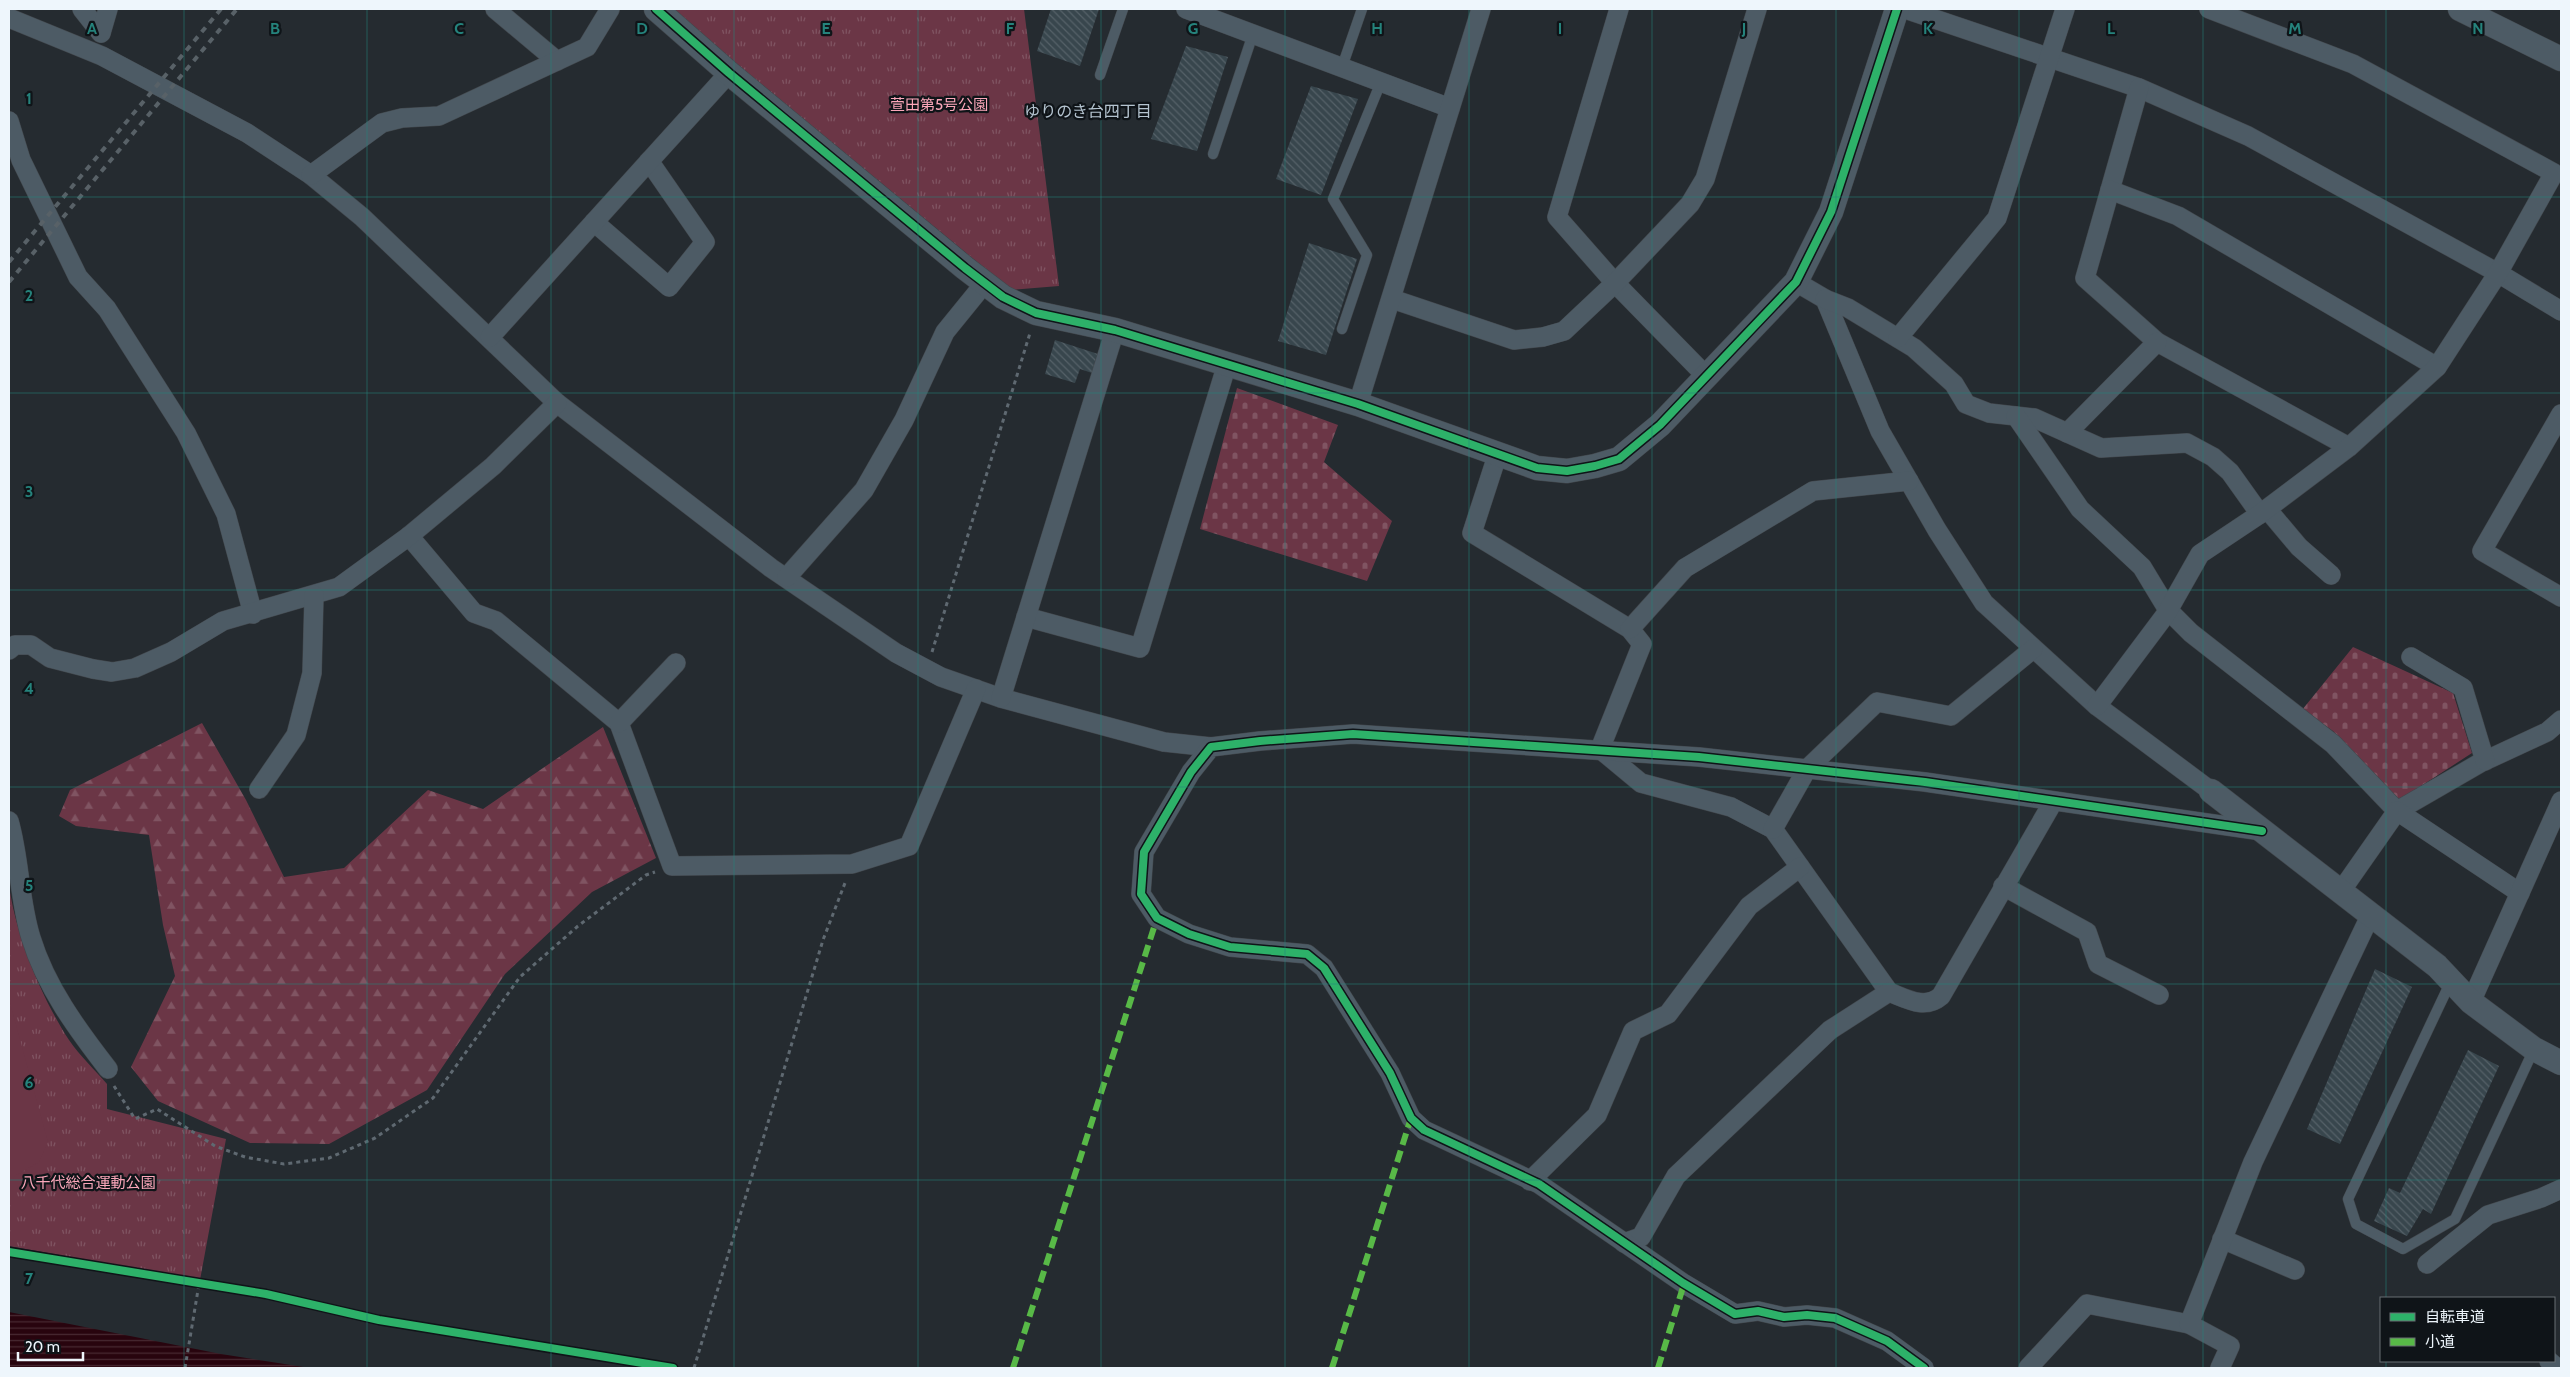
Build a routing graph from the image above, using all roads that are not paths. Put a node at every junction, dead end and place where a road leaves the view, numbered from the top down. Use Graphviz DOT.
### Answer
graph roads {
  1 [pos="82,9"];
  2 [pos="108,9"];
  3 [pos="494,9"];
  4 [pos="610,9"];
  5 [pos="656,9"];
  6 [pos="1123,9"];
  7 [pos="1186,9"];
  8 [pos="1362,9"];
  9 [pos="1482,9"];
  10 [pos="1619,9"];
  11 [pos="1757,9"];
  12 [pos="1897,9"];
  13 [pos="1905,9"];
  14 [pos="2065,9"];
  15 [pos="2209,9"];
  16 [pos="2460,9"];
  17 [pos="9,18"];
  18 [pos="1253,34"];
  19 [pos="2051,58"];
  20 [pos="2561,59"];
  21 [pos="557,61"];
  22 [pos="1342,67"];
  23 [pos="729,73"];
  24 [pos="1100,75"];
  25 [pos="1381,82"];
  26 [pos="2139,88"];
  27 [pos="1450,108"];
  28 [pos="9,121"];
  29 [pos="1213,154"];
  30 [pos="649,161"];
  31 [pos="311,175"];
  32 [pos="2110,190"];
  33 [pos="594,222"];
  34 [pos="2498,273"];
  35 [pos="1796,282"];
  36 [pos="1615,283"];
  37 [pos="984,284"];
  38 [pos="1392,299"];
  39 [pos="1825,299"];
  40 [pos="2561,311"];
  41 [pos="1342,329"];
  42 [pos="1114,330"];
  43 [pos="490,338"];
  44 [pos="1898,338"];
  45 [pos="2157,342"];
  46 [pos="1227,364"];
  47 [pos="2437,367"];
  48 [pos="1707,377"];
  49 [pos="557,403"];
  50 [pos="1358,404"];
  51 [pos="2561,414"];
  52 [pos="2016,416"];
  53 [pos="2067,433"];
  54 [pos="2349,447"];
  55 [pos="1497,456"];
  56 [pos="1908,481"];
  57 [pos="2263,511"];
  58 [pos="409,536"];
  59 [pos="2331,575"];
  60 [pos="786,577"];
  61 [pos="314,595"];
  62 [pos="2561,597"];
  63 [pos="2168,610"];
  64 [pos="253,614"];
  65 [pos="1026,617"];
  66 [pos="1630,630"];
  67 [pos="2033,649"];
  68 [pos="9,650"];
  69 [pos="2411,657"];
  70 [pos="676,663"];
  71 [pos="976,689"];
  72 [pos="1001,698"];
  73 [pos="2097,706"];
  74 [pos="2561,720"];
  75 [pos="619,722"];
  76 [pos="1211,747"];
  77 [pos="1600,749"];
  78 [pos="2485,761"];
  79 [pos="1807,769"];
  80 [pos="259,790"];
  81 [pos="2211,791"];
  82 [pos="2561,801"];
  83 [pos="2053,802"];
  84 [pos="2397,811"];
  85 [pos="9,821"];
  86 [pos="1773,829"];
  87 [pos="2262,831"];
  88 [pos="1800,867"];
  89 [pos="2003,886"];
  90 [pos="2341,891"];
  91 [pos="2520,893"];
  92 [pos="2371,914"];
  93 [pos="2450,981"];
  94 [pos="1889,992"];
  95 [pos="2159,994"];
  96 [pos="2471,1002"];
  97 [pos="2534,1049"];
  98 [pos="2561,1063"];
  99 [pos="108,1069"];
  100 [pos="1530,1181"];
  101 [pos="2561,1189"];
  102 [pos="2222,1239"];
  103 [pos="1624,1243"];
  104 [pos="2427,1264"];
  105 [pos="2295,1270"];
  106 [pos="2189,1324"];
  107 [pos="1924,1368"];
  108 [pos="2028,1368"];
  109 [pos="2220,1368"];
  1 -- 2 [label="street"];
  3 -- 21 [label="street"];
  4 -- 21 [label="street"];
  5 -- 23 [label="street"];
  6 -- 24 [label="lane"];
  7 -- 18 [label="street"];
  8 -- 22 [label="lane"];
  9 -- 27 [label="street"];
  10 -- 36 [label="street"];
  11 -- 36 [label="street"];
  12 -- 35 [label="street"];
  13 -- 19 [label="street"];
  14 -- 19 [label="street"];
  15 -- 34 [label="street"];
  16 -- 20 [label="street"];
  17 -- 31 [label="street"];
  18 -- 22 [label="street"];
  18 -- 29 [label="lane"];
  19 -- 26 [label="street"];
  19 -- 44 [label="street"];
  21 -- 31 [label="street"];
  22 -- 25 [label="street"];
  23 -- 30 [label="street"];
  23 -- 37 [label="street"];
  25 -- 27 [label="street"];
  25 -- 41 [label="lane"];
  26 -- 32 [label="street"];
  26 -- 34 [label="street"];
  27 -- 38 [label="street"];
  28 -- 64 [label="street"];
  30 -- 33 [label="street"];
  30 -- 33 [label="street"];
  31 -- 43 [label="street"];
  32 -- 45 [label="street"];
  32 -- 47 [label="street"];
  33 -- 43 [label="street"];
  34 -- 40 [label="street"];
  34 -- 47 [label="street"];
  35 -- 39 [label="street"];
  35 -- 48 [label="street"];
  36 -- 38 [label="street"];
  36 -- 48 [label="street"];
  37 -- 42 [label="street"];
  37 -- 60 [label="street"];
  38 -- 50 [label="street"];
  39 -- 44 [label="street"];
  39 -- 56 [label="street"];
  42 -- 46 [label="street"];
  42 -- 65 [label="street"];
  43 -- 49 [label="street"];
  44 -- 52 [label="street"];
  45 -- 53 [label="street"];
  45 -- 54 [label="street"];
  46 -- 50 [label="street"];
  46 -- 65 [label="street"];
  47 -- 54 [label="street"];
  48 -- 55 [label="street"];
  49 -- 58 [label="street"];
  49 -- 60 [label="street"];
  50 -- 55 [label="street"];
  51 -- 62 [label="street"];
  52 -- 53 [label="street"];
  52 -- 63 [label="street"];
  53 -- 57 [label="street"];
  54 -- 57 [label="street"];
  55 -- 66 [label="street"];
  56 -- 66 [label="street"];
  56 -- 67 [label="street"];
  57 -- 59 [label="street"];
  57 -- 63 [label="street"];
  58 -- 61 [label="street"];
  58 -- 75 [label="street"];
  60 -- 71 [label="street"];
  61 -- 64 [label="street"];
  61 -- 80 [label="street"];
  63 -- 73 [label="street"];
  63 -- 84 [label="street"];
  64 -- 68 [label="street"];
  65 -- 72 [label="street"];
  66 -- 77 [label="street"];
  67 -- 73 [label="street"];
  67 -- 79 [label="street"];
  69 -- 78 [label="street"];
  70 -- 75 [label="street"];
  71 -- 72 [label="street"];
  71 -- 75 [label="street"];
  72 -- 76 [label="street"];
  73 -- 81 [label="street"];
  74 -- 78 [label="street"];
  76 -- 77 [label="street"];
  76 -- 100 [label="street"];
  77 -- 79 [label="street"];
  77 -- 86 [label="street"];
  78 -- 84 [label="street"];
  79 -- 83 [label="street"];
  79 -- 86 [label="street"];
  81 -- 87 [label="street"];
  82 -- 91 [label="street"];
  83 -- 87 [label="street"];
  83 -- 89 [label="street"];
  84 -- 90 [label="street"];
  84 -- 91 [label="street"];
  85 -- 99 [label="street"];
  86 -- 88 [label="street"];
  87 -- 90 [label="street"];
  88 -- 94 [label="street"];
  88 -- 100 [label="street"];
  89 -- 94 [label="street"];
  89 -- 95 [label="street"];
  90 -- 92 [label="street"];
  91 -- 96 [label="street"];
  92 -- 93 [label="street"];
  92 -- 102 [label="street"];
  93 -- 96 [label="street"];
  93 -- 97 [label="lane"];
  94 -- 103 [label="street"];
  96 -- 97 [label="street"];
  97 -- 98 [label="street"];
  100 -- 103 [label="street"];
  101 -- 104 [label="street"];
  102 -- 105 [label="street"];
  102 -- 106 [label="street"];
  103 -- 107 [label="street"];
  106 -- 108 [label="street"];
  106 -- 109 [label="street"];
}
